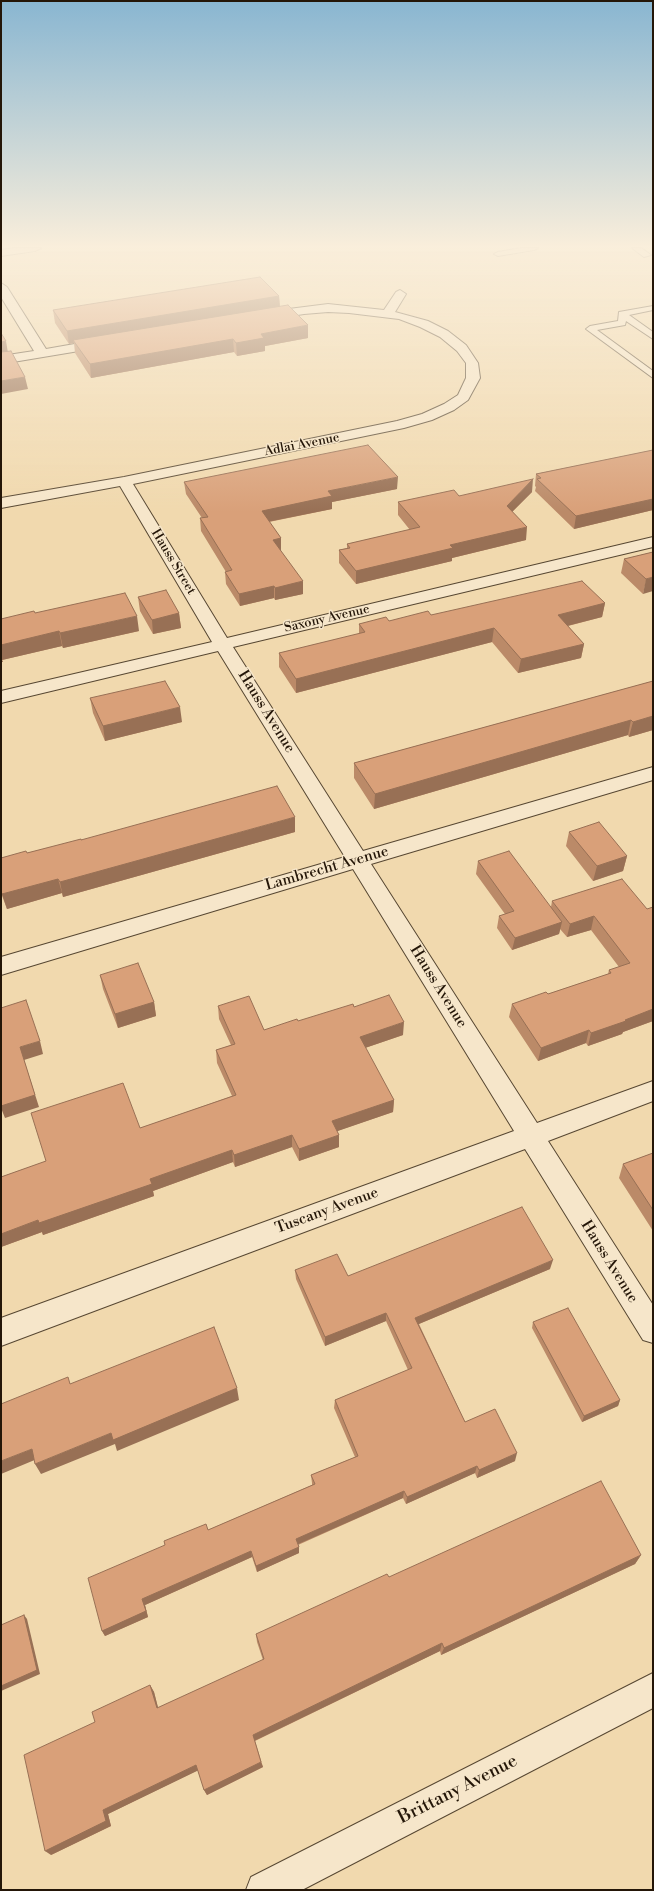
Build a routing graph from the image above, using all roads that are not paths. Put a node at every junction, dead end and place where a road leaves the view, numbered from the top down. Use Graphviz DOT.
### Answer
graph roads {
  1 [pos="32,336"];
  2 [pos="447,336"];
  3 [pos="601,336"];
  4 [pos="118,340"];
  5 [pos="42,353"];
  6 [pos="1,360"];
  7 [pos="653,375"];
  8 [pos="124,481"];
  9 [pos="1,503"];
  10 [pos="653,542"];
  11 [pos="222,644"];
  12 [pos="1,697"];
  13 [pos="653,773"];
  14 [pos="359,860"];
  15 [pos="1,966"];
  16 [pos="653,1091"];
  17 [pos="530,1136"];
  18 [pos="653,1330"];
  19 [pos="1,1332"];
  20 [pos="653,1690"];
  21 [pos="264,1890"];
  1 -- 5 [label="street"];
  2 -- 8 [label="street, Adlai Avenue"];
  3 -- 7 [label="lane"];
  4 -- 5 [label="street"];
  5 -- 6 [label="street"];
  8 -- 9 [label="street, Adlai Avenue"];
  8 -- 11 [label="street, Hauss Street"];
  10 -- 11 [label="street, Saxony Avenue"];
  11 -- 12 [label="street, Saxony Avenue"];
  11 -- 14 [label="street, Hauss Avenue"];
  13 -- 14 [label="street, Lambrecht Avenue"];
  14 -- 15 [label="street, Lambrecht Avenue"];
  14 -- 17 [label="street, Hauss Avenue"];
  16 -- 17 [label="street, Tuscany Avenue"];
  17 -- 18 [label="street, Hauss Avenue"];
  17 -- 19 [label="street, Tuscany Avenue"];
  20 -- 21 [label="street, Brittany Avenue"];
}
